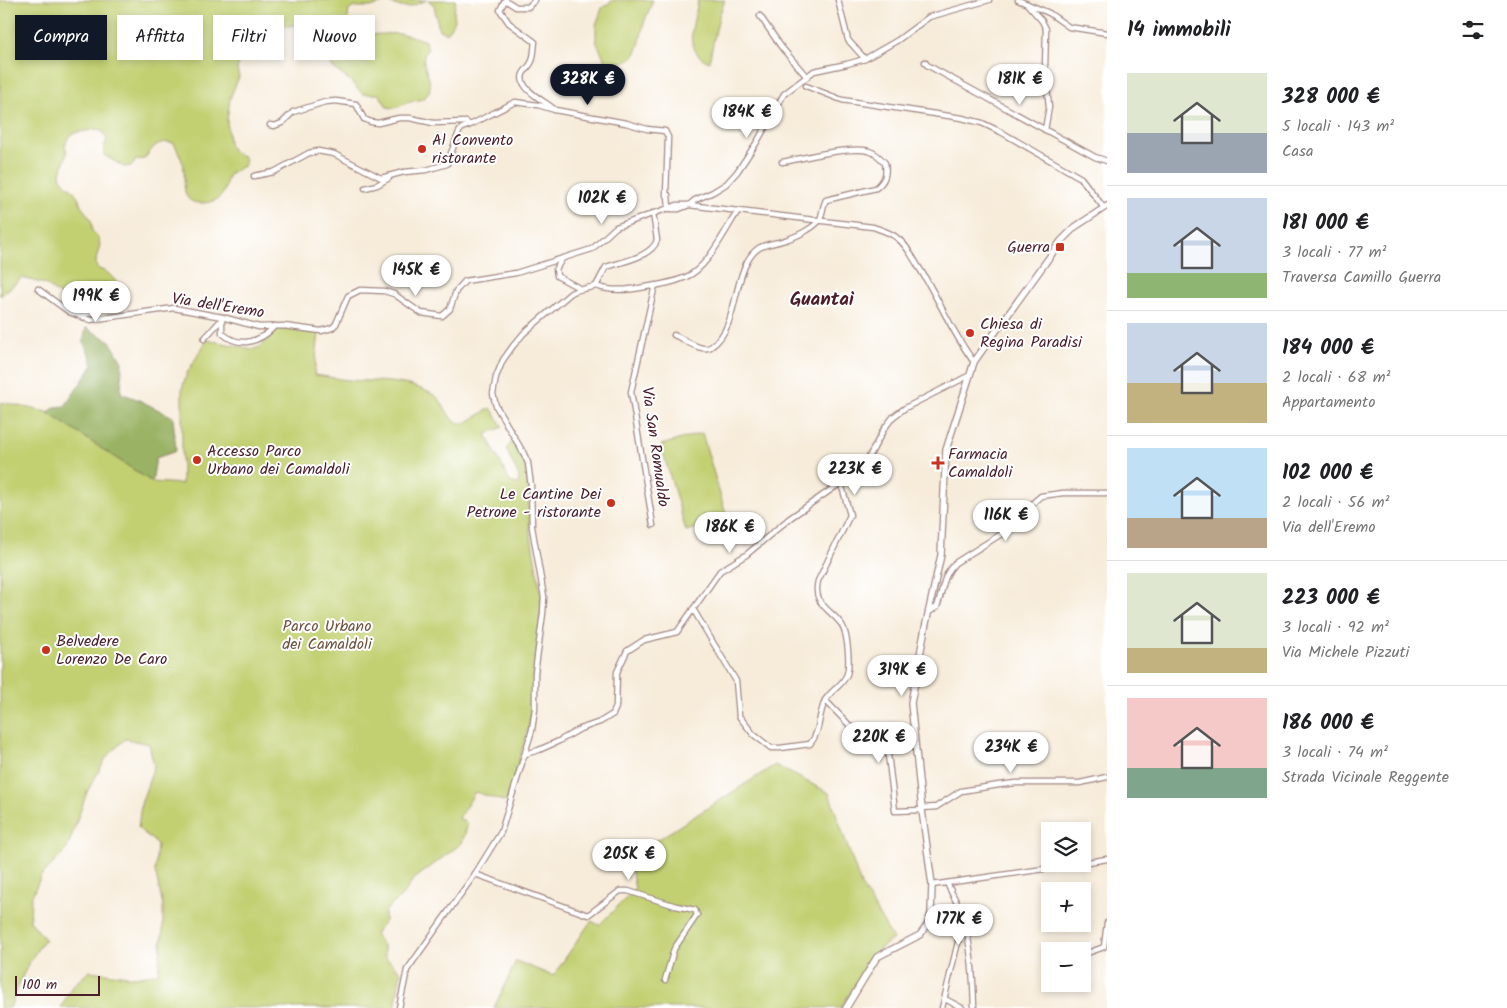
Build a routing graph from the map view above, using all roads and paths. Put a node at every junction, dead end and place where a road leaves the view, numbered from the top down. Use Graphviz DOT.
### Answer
graph roads {
  1 [pos="535,0"];
  2 [pos="838,0"];
  3 [pos="989,0"];
  4 [pos="1018,0"];
  5 [pos="1027,4"];
  6 [pos="760,16"];
  7 [pos="1107,33"];
  8 [pos="865,59"];
  9 [pos="925,62"];
  10 [pos="807,77"];
  11 [pos="806,86"];
  12 [pos="555,110"];
  13 [pos="270,125"];
  14 [pos="470,125"];
  15 [pos="1045,130"];
  16 [pos="1107,161"];
  17 [pos="782,162"];
  18 [pos="254,176"];
  19 [pos="393,176"];
  20 [pos="365,188"];
  21 [pos="689,205"];
  22 [pos="1106,207"];
  23 [pos="668,209"];
  24 [pos="738,211"];
  25 [pos="653,213"];
  26 [pos="820,220"];
  27 [pos="562,259"];
  28 [pos="654,285"];
  29 [pos="596,286"];
  30 [pos="579,288"];
  31 [pos="38,289"];
  32 [pos="100,307"];
  33 [pos="77,316"];
  34 [pos="222,318"];
  35 [pos="275,326"];
  36 [pos="674,335"];
  37 [pos="204,339"];
  38 [pos="974,362"];
  39 [pos="970,375"];
  40 [pos="841,484"];
  41 [pos="1107,493"];
  42 [pos="653,525"];
  43 [pos="693,609"];
  44 [pos="929,612"];
  45 [pos="825,700"];
  46 [pos="525,754"];
  47 [pos="1107,777"];
  48 [pos="922,809"];
  49 [pos="1107,859"];
  50 [pos="1091,862"];
  51 [pos="1041,870"];
  52 [pos="475,874"];
  53 [pos="947,883"];
  54 [pos="932,885"];
  55 [pos="962,913"];
  56 [pos="1107,923"];
  57 [pos="1091,952"];
  58 [pos="665,980"];
  59 [pos="945,999"];
  60 [pos="399,1008"];
  61 [pos="846,1008"];
  62 [pos="942,1008"];
  63 [pos="962,1008"];
  64 [pos="974,1008"];
  1 -- 12 [label="street"];
  2 -- 8 [label="street"];
  3 -- 8 [label="street"];
  4 -- 5 [label="street"];
  5 -- 7 [label="street"];
  5 -- 15 [label="street"];
  6 -- 10 [label="street"];
  8 -- 10 [label="street"];
  9 -- 15 [label="street"];
  10 -- 21 [label="street"];
  11 -- 22 [label="street"];
  12 -- 14 [label="street"];
  12 -- 23 [label="street"];
  13 -- 14 [label="street"];
  14 -- 19 [label="street"];
  15 -- 16 [label="street"];
  17 -- 26 [label="street"];
  18 -- 19 [label="street"];
  19 -- 20 [label="street"];
  21 -- 23 [label="street, Via dell'Eremo"];
  21 -- 24 [label="street"];
  22 -- 38 [label="street"];
  23 -- 25 [label="street, Via dell'Eremo"];
  24 -- 26 [label="street"];
  24 -- 28 [label="street"];
  25 -- 27 [label="street, Via dell'Eremo"];
  25 -- 29 [label="street"];
  26 -- 36 [label="street"];
  26 -- 38 [label="street"];
  27 -- 30 [label="street"];
  27 -- 35 [label="street, Via dell'Eremo"];
  28 -- 29 [label="street"];
  28 -- 42 [label="street, Via San Romualdo"];
  29 -- 30 [label="street"];
  30 -- 46 [label="street"];
  31 -- 33 [label="street, Via dell'Eremo"];
  32 -- 33 [label="street"];
  33 -- 34 [label="street, Via dell'Eremo"];
  34 -- 35 [label="street, Via dell'Eremo"];
  34 -- 35 [label="street"];
  34 -- 37 [label="street"];
  38 -- 39 [label="street"];
  39 -- 40 [label="street"];
  39 -- 44 [label="street"];
  40 -- 43 [label="street"];
  40 -- 45 [label="street"];
  41 -- 44 [label="street"];
  43 -- 45 [label="street"];
  43 -- 46 [label="street"];
  44 -- 48 [label="street"];
  45 -- 48 [label="street"];
  46 -- 52 [label="street"];
  47 -- 48 [label="street"];
  48 -- 54 [label="street"];
  49 -- 50 [label="street"];
  51 -- 53 [label="street"];
  52 -- 58 [label="street"];
  52 -- 60 [label="street"];
  53 -- 54 [label="street"];
  53 -- 55 [label="street"];
  54 -- 61 [label="street"];
  55 -- 59 [label="street"];
  55 -- 64 [label="street"];
  56 -- 57 [label="street"];
  59 -- 62 [label="street"];
  59 -- 63 [label="street"];
}
